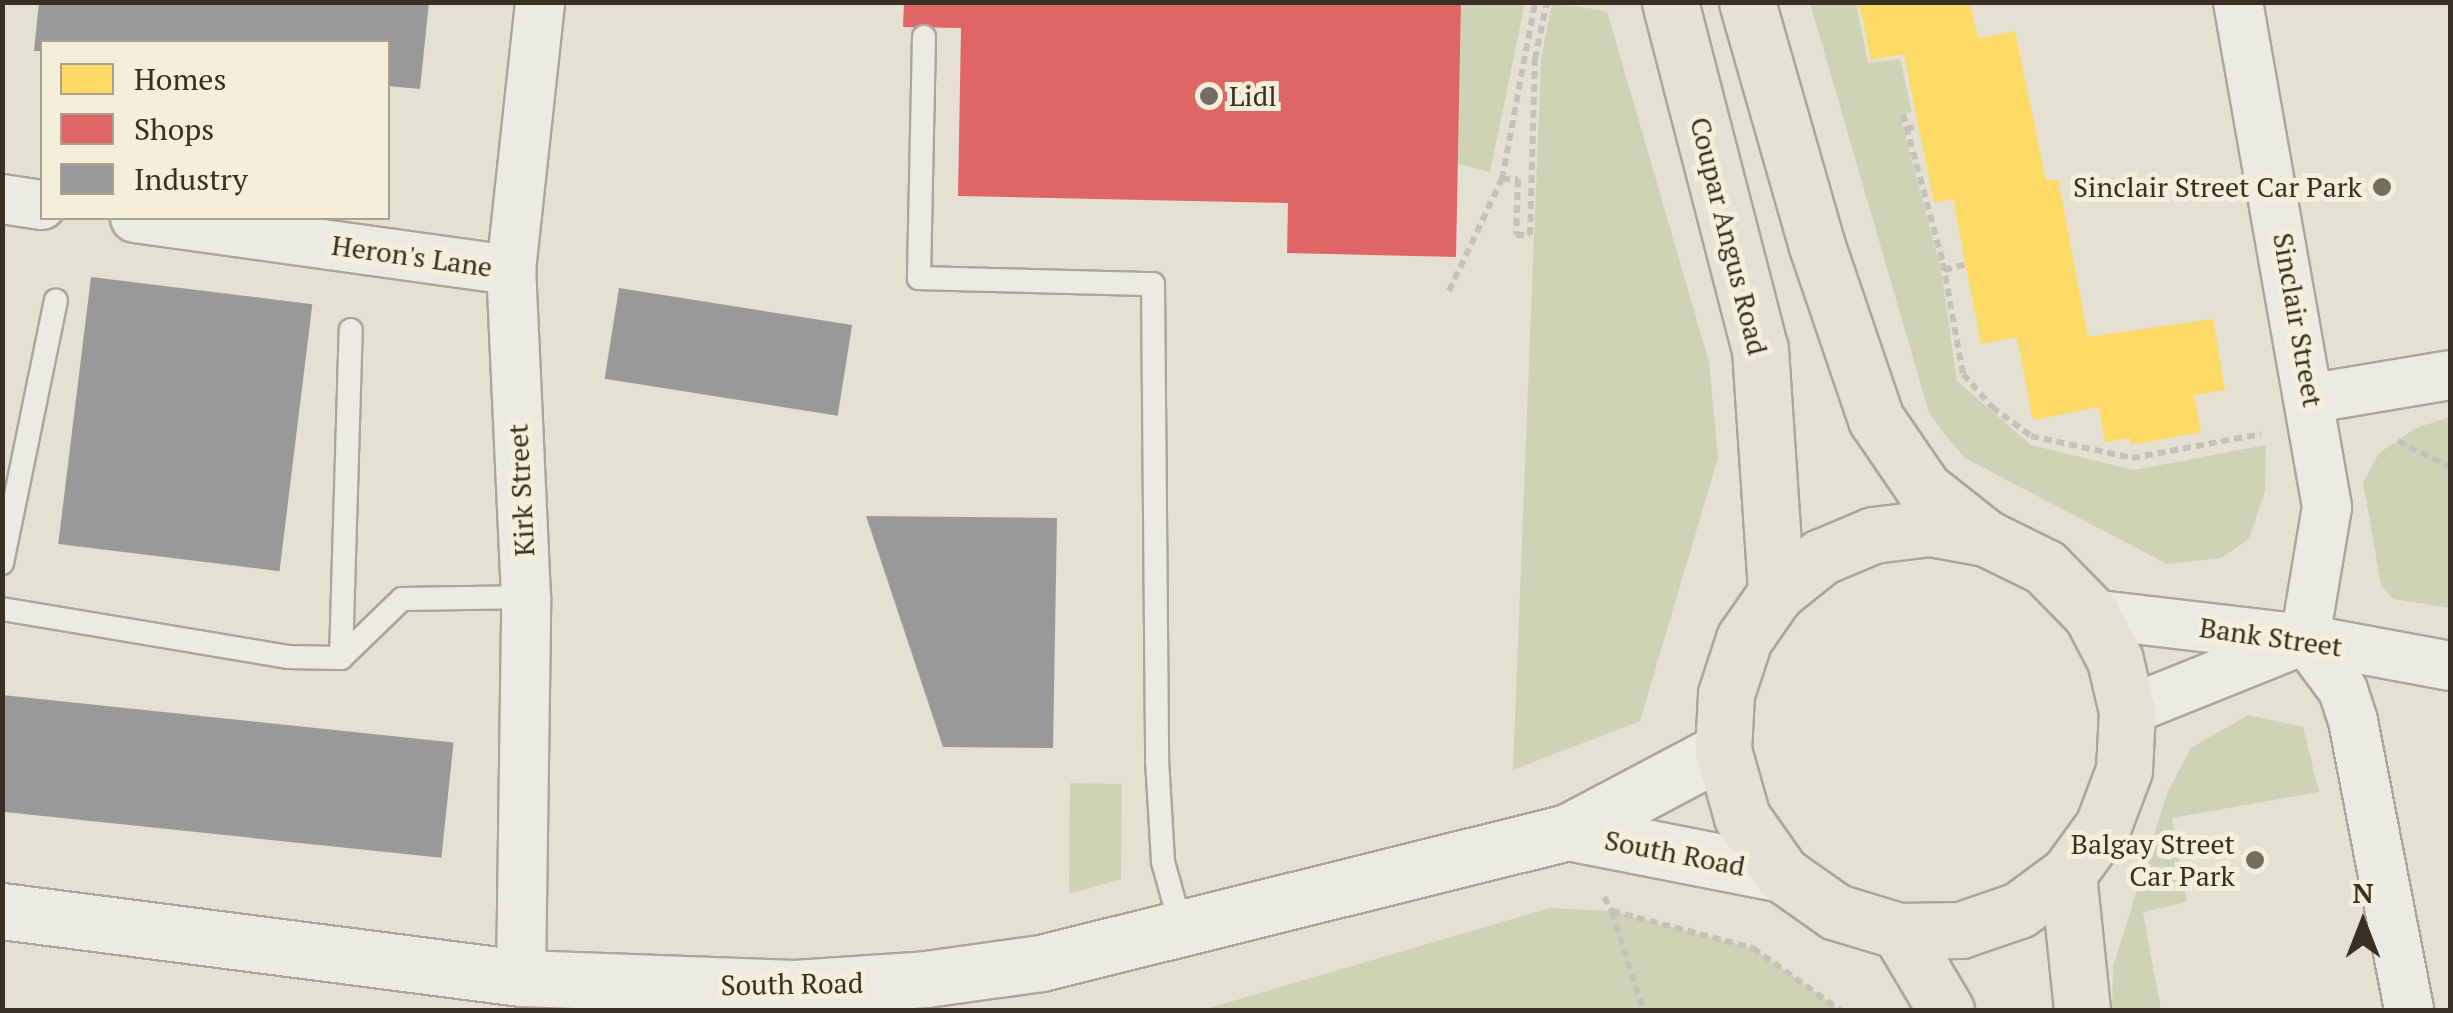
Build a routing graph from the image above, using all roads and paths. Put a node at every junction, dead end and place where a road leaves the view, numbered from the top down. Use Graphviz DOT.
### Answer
graph roads {
  1 [pos="540,2"];
  2 [pos="1535,2"];
  3 [pos="1547,2"];
  4 [pos="1670,2"];
  5 [pos="1748,2"];
  6 [pos="2238,2"];
  7 [pos="924,37"];
  8 [pos="1903,114"];
  9 [pos="1918,126"];
  10 [pos="1906,129"];
  11 [pos="1502,179"];
  12 [pos="2,199"];
  13 [pos="40,205"];
  14 [pos="149,220"];
  15 [pos="1966,264"];
  16 [pos="511,270"];
  17 [pos="1944,270"];
  18 [pos="1449,291"];
  19 [pos="56,300"];
  20 [pos="350,330"];
  21 [pos="2450,375"];
  22 [pos="2314,411"];
  23 [pos="1986,538"];
  24 [pos="2,563"];
  25 [pos="1776,593"];
  26 [pos="526,597"];
  27 [pos="2,610"];
  28 [pos="2091,614"];
  29 [pos="2304,640"];
  30 [pos="341,658"];
  31 [pos="2450,666"];
  32 [pos="2127,711"];
  33 [pos="1723,750"];
  34 [pos="1568,832"];
  35 [pos="1782,874"];
  36 [pos="2068,874"];
  37 [pos="2,911"];
  38 [pos="1612,911"];
  39 [pos="1182,930"];
  40 [pos="1899,931"];
  41 [pos="521,978"];
  42 [pos="794,999"];
  43 [pos="1826,1007"];
  44 [pos="1643,1010"];
  45 [pos="1840,1010"];
  46 [pos="1946,1010"];
  47 [pos="2082,1010"];
  48 [pos="2409,1010"];
  1 -- 16 [label="street, Kirk Street"];
  2 -- 11 [label="path"];
  3 -- 11 [label="path"];
  4 -- 25 [label="main road, Coupar Angus Road"];
  5 -- 23 [label="main road"];
  6 -- 22 [label="street, Sinclair Street"];
  7 -- 39 [label="lane"];
  8 -- 10 [label="path"];
  9 -- 10 [label="path"];
  10 -- 17 [label="path"];
  11 -- 18 [label="path"];
  12 -- 13 [label="street"];
  14 -- 16 [label="street, Heron's Lane"];
  15 -- 17 [label="path"];
  16 -- 26 [label="street, Kirk Street"];
  17 -- 22 [label="path"];
  19 -- 24 [label="lane"];
  20 -- 30 [label="lane"];
  21 -- 22 [label="street"];
  22 -- 29 [label="street, Sinclair Street"];
  23 -- 25 [label="main road"];
  23 -- 28 [label="main road"];
  25 -- 33 [label="main road"];
  26 -- 30 [label="lane"];
  26 -- 41 [label="street, Kirk Street"];
  27 -- 30 [label="lane"];
  28 -- 29 [label="street, Bank Street"];
  28 -- 32 [label="main road"];
  29 -- 31 [label="street, Bank Street"];
  29 -- 32 [label="street"];
  29 -- 48 [label="street"];
  32 -- 36 [label="main road"];
  33 -- 34 [label="street, South Road"];
  33 -- 35 [label="main road"];
  34 -- 35 [label="street, South Road"];
  34 -- 38 [label="path"];
  34 -- 39 [label="street, South Road"];
  35 -- 40 [label="main road"];
  36 -- 40 [label="main road"];
  36 -- 47 [label="main road"];
  37 -- 41 [label="street, South Road"];
  38 -- 43 [label="path"];
  38 -- 44 [label="path"];
  39 -- 42 [label="street, South Road"];
  40 -- 46 [label="main road"];
  41 -- 42 [label="street, South Road"];
  43 -- 45 [label="path"];
}
